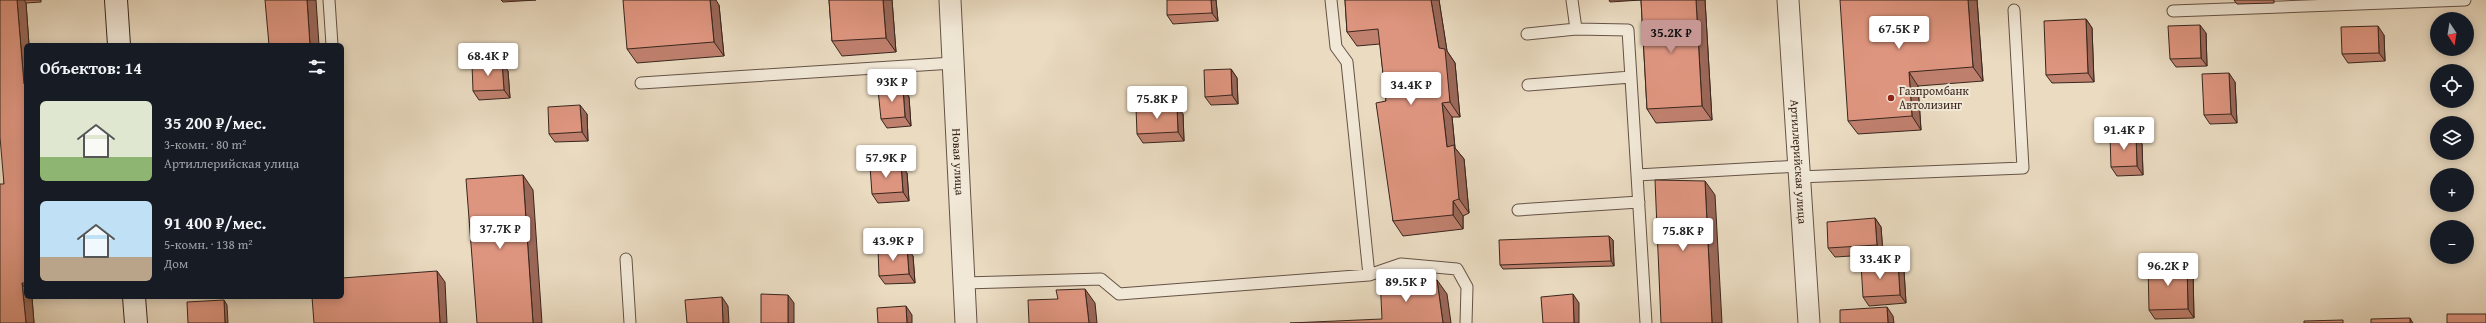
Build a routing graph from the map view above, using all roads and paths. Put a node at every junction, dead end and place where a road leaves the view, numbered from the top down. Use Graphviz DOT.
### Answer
graph roads {
  1 [pos="116,0"];
  2 [pos="329,0"];
  3 [pos="950,0"];
  4 [pos="1331,0"];
  5 [pos="1572,0"];
  6 [pos="1788,0"];
  7 [pos="2465,0"];
  8 [pos="2014,10"];
  9 [pos="2173,11"];
  10 [pos="1576,28"];
  11 [pos="1527,34"];
  12 [pos="119,43"];
  13 [pos="332,43"];
  14 [pos="953,64"];
  15 [pos="1631,77"];
  16 [pos="641,83"];
  17 [pos="1528,85"];
  18 [pos="1799,172"];
  19 [pos="1637,175"];
  20 [pos="1638,202"];
  21 [pos="1518,210"];
  22 [pos="626,259"];
  23 [pos="1369,275"];
  24 [pos="964,283"];
  25 [pos="134,299"];
  26 [pos="136,323"];
  27 [pos="630,323"];
  28 [pos="966,323"];
  29 [pos="1466,323"];
  30 [pos="1646,323"];
  31 [pos="1809,323"];
  1 -- 12 [label="main road"];
  2 -- 13 [label="lane"];
  3 -- 14 [label="street, Новая улица"];
  4 -- 23 [label="lane"];
  5 -- 10 [label="lane"];
  6 -- 18 [label="street, Артиллерийская улица"];
  7 -- 9 [label="lane"];
  8 -- 18 [label="lane"];
  10 -- 11 [label="lane"];
  10 -- 15 [label="lane"];
  14 -- 16 [label="lane"];
  14 -- 24 [label="street, Новая улица"];
  15 -- 17 [label="lane"];
  15 -- 19 [label="lane"];
  18 -- 19 [label="lane"];
  18 -- 31 [label="street, Артиллерийская улица"];
  19 -- 20 [label="lane"];
  20 -- 21 [label="lane"];
  20 -- 30 [label="lane"];
  22 -- 27 [label="lane"];
  23 -- 24 [label="lane"];
  23 -- 29 [label="lane"];
  24 -- 28 [label="street, Новая улица"];
  25 -- 26 [label="main road"];
}
